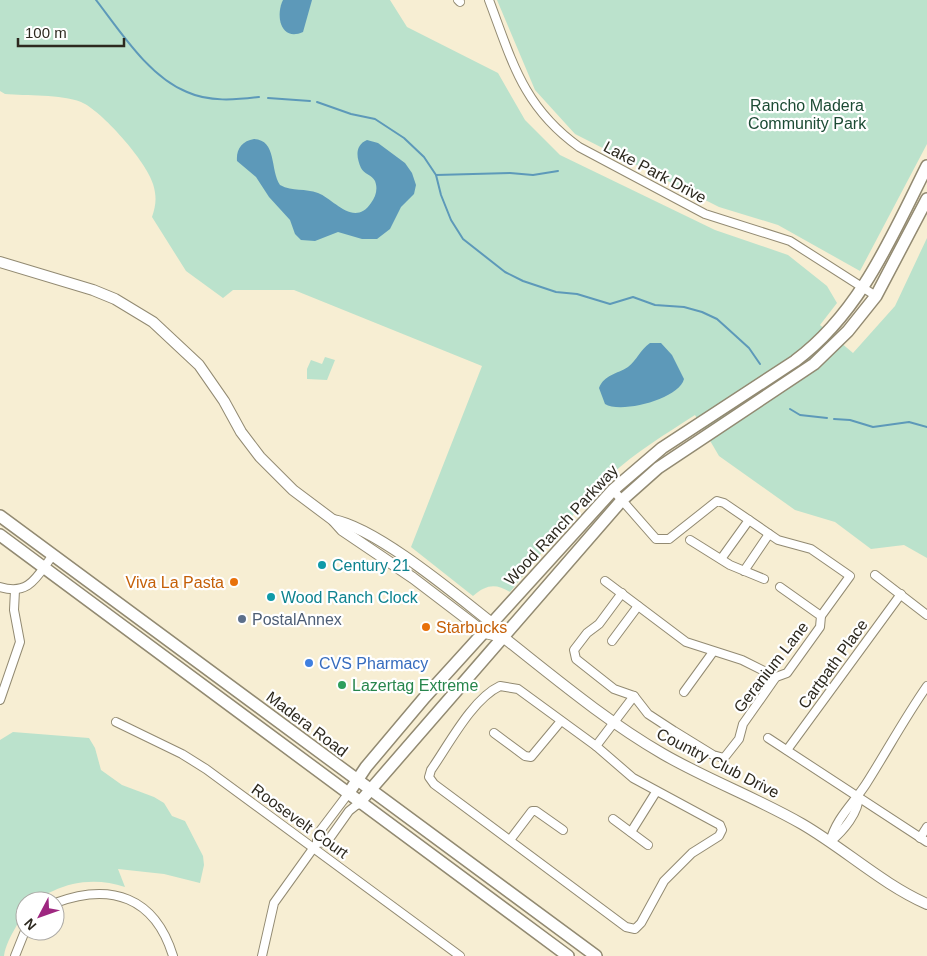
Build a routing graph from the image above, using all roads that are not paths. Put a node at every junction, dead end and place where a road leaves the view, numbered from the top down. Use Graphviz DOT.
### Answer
graph roads {
  1 [pos="489,0"];
  2 [pos="927,166"];
  3 [pos="927,199"];
  4 [pos="0,262"];
  5 [pos="863,289"];
  6 [pos="876,296"];
  7 [pos="613,490"];
  8 [pos="622,500"];
  9 [pos="0,516"];
  10 [pos="749,520"];
  11 [pos="769,534"];
  12 [pos="0,535"];
  13 [pos="690,540"];
  14 [pos="53,554"];
  15 [pos="721,559"];
  16 [pos="44,567"];
  17 [pos="744,571"];
  18 [pos="875,575"];
  19 [pos="764,579"];
  20 [pos="605,581"];
  21 [pos="0,587"];
  22 [pos="780,587"];
  23 [pos="15,590"];
  24 [pos="622,593"];
  25 [pos="901,594"];
  26 [pos="638,606"];
  27 [pos="927,615"];
  28 [pos="821,616"];
  29 [pos="489,628"];
  30 [pos="503,637"];
  31 [pos="612,640"];
  32 [pos="713,652"];
  33 [pos="776,678"];
  34 [pos="927,686"];
  35 [pos="684,692"];
  36 [pos="634,696"];
  37 [pos="0,700"];
  38 [pos="562,721"];
  39 [pos="116,722"];
  40 [pos="614,722"];
  41 [pos="494,733"];
  42 [pos="768,738"];
  43 [pos="596,746"];
  44 [pos="787,750"];
  45 [pos="357,780"];
  46 [pos="370,790"];
  47 [pos="656,792"];
  48 [pos="348,794"];
  49 [pos="859,795"];
  50 [pos="359,803"];
  51 [pos="613,819"];
  52 [pos="927,827"];
  53 [pos="563,830"];
  54 [pos="631,832"];
  55 [pos="510,840"];
  56 [pos="924,840"];
  57 [pos="830,842"];
  58 [pos="648,845"];
  59 [pos="315,846"];
  60 [pos="65,900"];
  61 [pos="927,904"];
  62 [pos="21,941"];
  63 [pos="15,956"];
  64 [pos="173,956"];
  65 [pos="262,956"];
  66 [pos="460,956"];
  67 [pos="568,956"];
  68 [pos="596,956"];
  1 -- 5 [label="street, Lake Park Drive"];
  2 -- 5 [label="main road, Wood Ranch Parkway"];
  3 -- 6 [label="main road, Wood Ranch Parkway"];
  4 -- 29 [label="street, Country Club Drive"];
  5 -- 6 [label="street, Lake Park Drive"];
  5 -- 7 [label="main road, Wood Ranch Parkway"];
  6 -- 8 [label="main road, Wood Ranch Parkway"];
  7 -- 8 [label="street"];
  7 -- 29 [label="main road, Wood Ranch Parkway"];
  8 -- 10 [label="street"];
  8 -- 30 [label="main road, Wood Ranch Parkway"];
  9 -- 14 [label="main road, Madera Road"];
  10 -- 11 [label="street"];
  10 -- 15 [label="street"];
  11 -- 17 [label="street"];
  11 -- 28 [label="street, Geranium Lane"];
  12 -- 16 [label="main road, Madera Road"];
  13 -- 15 [label="street"];
  14 -- 16 [label="street"];
  14 -- 45 [label="main road, Madera Road"];
  15 -- 17 [label="street"];
  16 -- 23 [label="street"];
  16 -- 48 [label="main road, Madera Road"];
  17 -- 19 [label="street"];
  18 -- 25 [label="street"];
  20 -- 24 [label="street"];
  21 -- 23 [label="street"];
  22 -- 28 [label="street, Geranium Lane"];
  23 -- 37 [label="street"];
  24 -- 26 [label="street"];
  24 -- 36 [label="street"];
  25 -- 27 [label="street"];
  25 -- 44 [label="street, Cartpath Place"];
  26 -- 31 [label="street"];
  26 -- 32 [label="street"];
  28 -- 33 [label="street, Geranium Lane"];
  29 -- 30 [label="street, Country Club Drive"];
  29 -- 45 [label="main road, Wood Ranch Parkway"];
  30 -- 40 [label="street, Country Club Drive"];
  30 -- 46 [label="main road, Wood Ranch Parkway"];
  32 -- 33 [label="street"];
  32 -- 35 [label="street"];
  33 -- 36 [label="street, Geranium Lane"];
  34 -- 49 [label="street"];
  36 -- 40 [label="street"];
  38 -- 41 [label="street"];
  38 -- 43 [label="street"];
  38 -- 55 [label="street"];
  39 -- 59 [label="street, Roosevelt Court"];
  40 -- 43 [label="street"];
  40 -- 57 [label="street, Country Club Drive"];
  42 -- 44 [label="street"];
  43 -- 47 [label="street"];
  44 -- 49 [label="street"];
  45 -- 46 [label="main road, Madera Road"];
  45 -- 48 [label="main road, Wood Ranch Parkway"];
  46 -- 50 [label="main road, Wood Ranch Parkway"];
  46 -- 68 [label="main road, Madera Road"];
  47 -- 54 [label="street"];
  47 -- 55 [label="street"];
  48 -- 50 [label="main road, Madera Road"];
  48 -- 59 [label="street, Wood Ranch Parkway"];
  49 -- 56 [label="street"];
  49 -- 57 [label="street"];
  50 -- 59 [label="street, Wood Ranch Parkway"];
  50 -- 67 [label="main road, Madera Road"];
  51 -- 54 [label="street"];
  52 -- 56 [label="street"];
  53 -- 55 [label="street"];
  54 -- 58 [label="street"];
  57 -- 61 [label="street, Country Club Drive"];
  59 -- 65 [label="street, Wood Ranch Parkway"];
  59 -- 66 [label="street, Roosevelt Court"];
  60 -- 64 [label="street"];
  62 -- 63 [label="street"];
}
